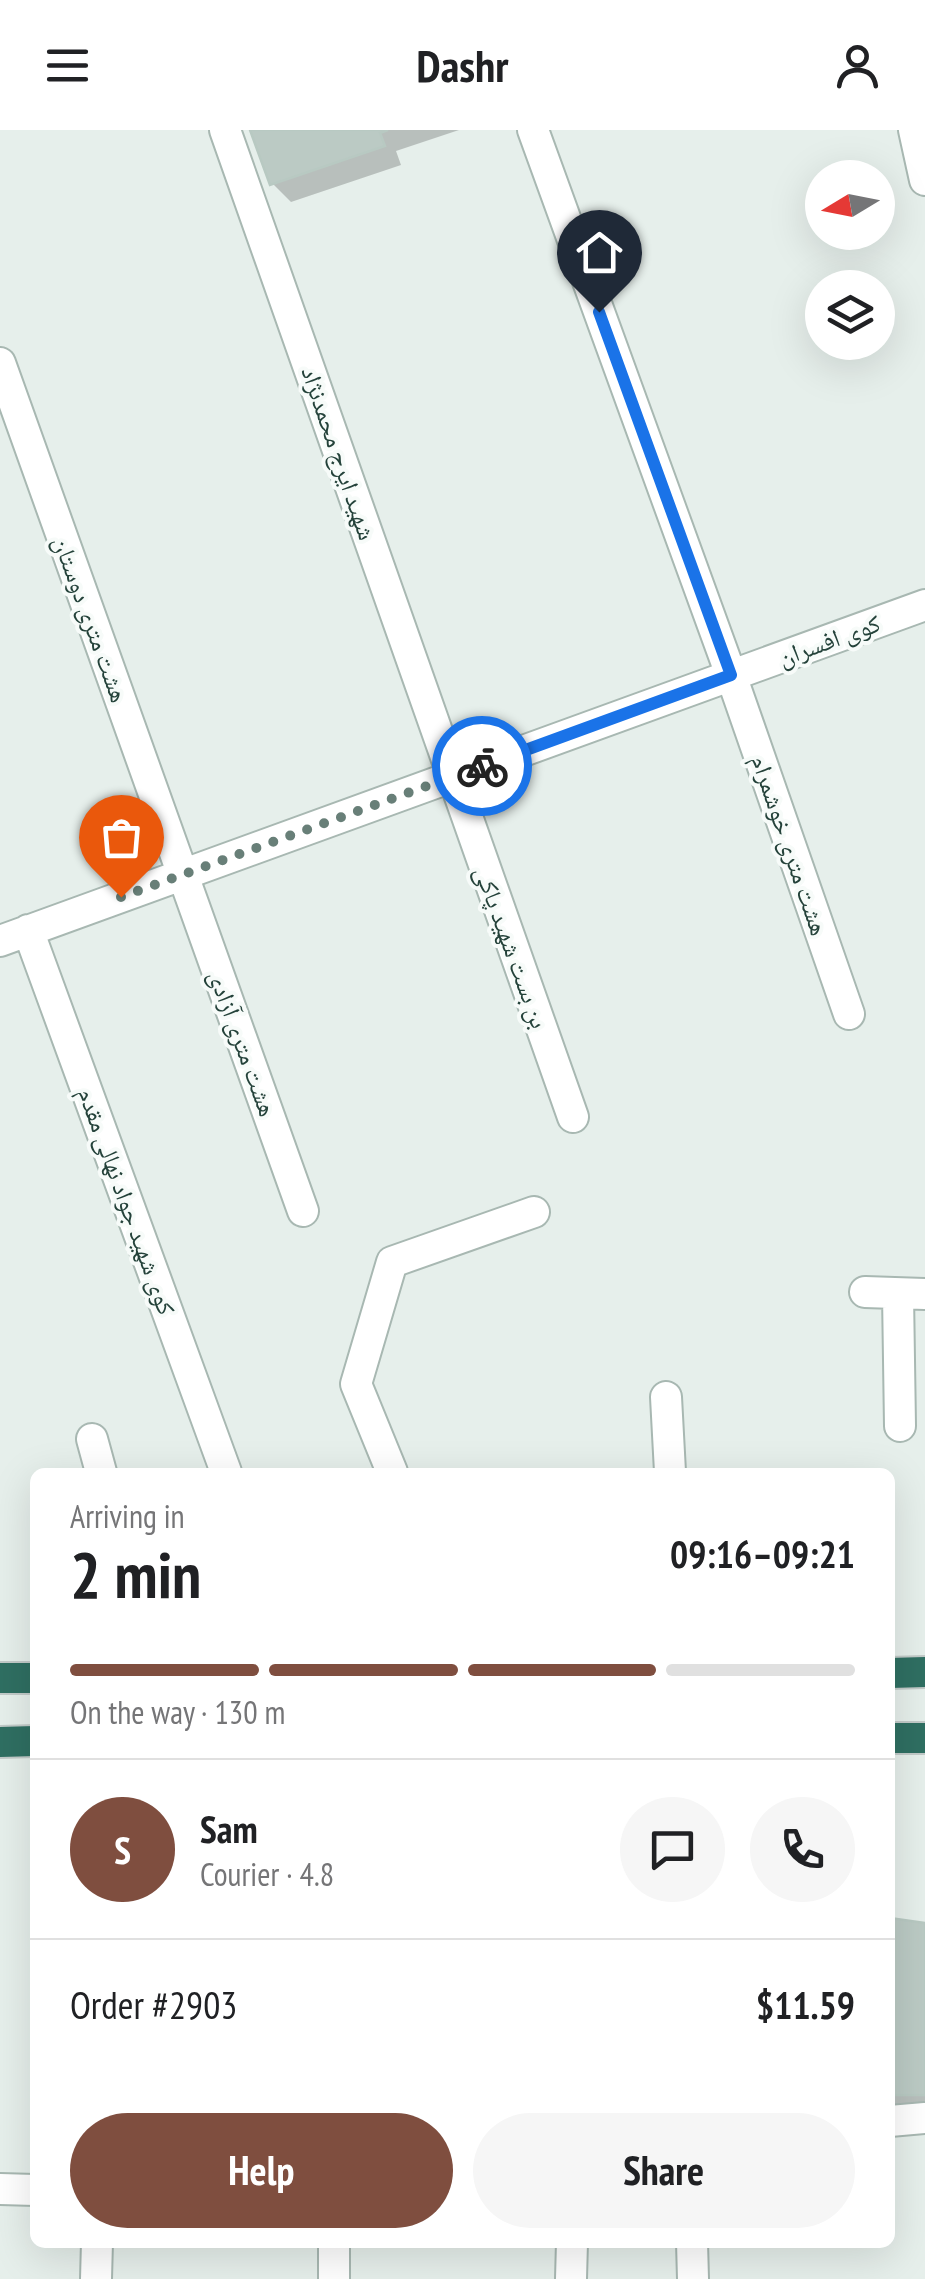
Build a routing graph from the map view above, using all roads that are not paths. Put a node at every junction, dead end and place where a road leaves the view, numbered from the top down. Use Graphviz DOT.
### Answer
graph roads {
  1 [pos="225,130"];
  2 [pos="533,130"];
  3 [pos="914,130"];
  4 [pos="925,180"];
  5 [pos="0,363"];
  6 [pos="925,605"];
  7 [pos="731,675"];
  8 [pos="451,777"];
  9 [pos="182,874"];
  10 [pos="14,935"];
  11 [pos="849,1014"];
  12 [pos="573,1117"];
  13 [pos="303,1211"];
  14 [pos="534,1212"];
  15 [pos="865,1292"];
  16 [pos="911,1294"];
  17 [pos="666,1396"];
  18 [pos="900,1426"];
  19 [pos="92,1439"];
  20 [pos="99,1468"];
  21 [pos="224,1468"];
  22 [pos="390,1468"];
  23 [pos="670,1468"];
  24 [pos="925,1672"];
  25 [pos="895,1673"];
  26 [pos="0,1678"];
  27 [pos="30,1678"];
  28 [pos="895,1738"];
  29 [pos="925,1738"];
  30 [pos="0,1742"];
  31 [pos="30,1742"];
  32 [pos="925,2118"];
  33 [pos="895,2121"];
  34 [pos="0,2189"];
  35 [pos="30,2190"];
  36 [pos="96,2248"];
  37 [pos="334,2248"];
  38 [pos="572,2248"];
  39 [pos="692,2248"];
  40 [pos="96,2279"];
  41 [pos="334,2279"];
  42 [pos="570,2279"];
  43 [pos="693,2279"];
  1 -- 8 [label="street, شهید ایرج محمدنژاد"];
  2 -- 7 [label="street, هشت متری خوشمرام"];
  3 -- 4 [label="street"];
  5 -- 9 [label="street, هشت متری دوستان"];
  6 -- 7 [label="street, کوی افسران"];
  7 -- 8 [label="street, کوی افسران"];
  7 -- 11 [label="street, هشت متری خوشمرام"];
  8 -- 9 [label="street, کوی افسران"];
  8 -- 12 [label="street, بن بست شهید پاکى"];
  9 -- 10 [label="street, کوی افسران"];
  9 -- 13 [label="street, هشت متری آزادی"];
  10 -- 21 [label="street, کوی شهید جواد نهالی مقدم"];
  14 -- 22 [label="street"];
  15 -- 16 [label="street"];
  16 -- 18 [label="street"];
  17 -- 23 [label="street"];
  19 -- 20 [label="street"];
  24 -- 25 [label="highway"];
  26 -- 27 [label="highway"];
  28 -- 29 [label="highway"];
  30 -- 31 [label="highway"];
  32 -- 33 [label="street"];
  34 -- 35 [label="street"];
  36 -- 40 [label="street"];
  37 -- 41 [label="street"];
  38 -- 42 [label="street"];
  39 -- 43 [label="street"];
}
